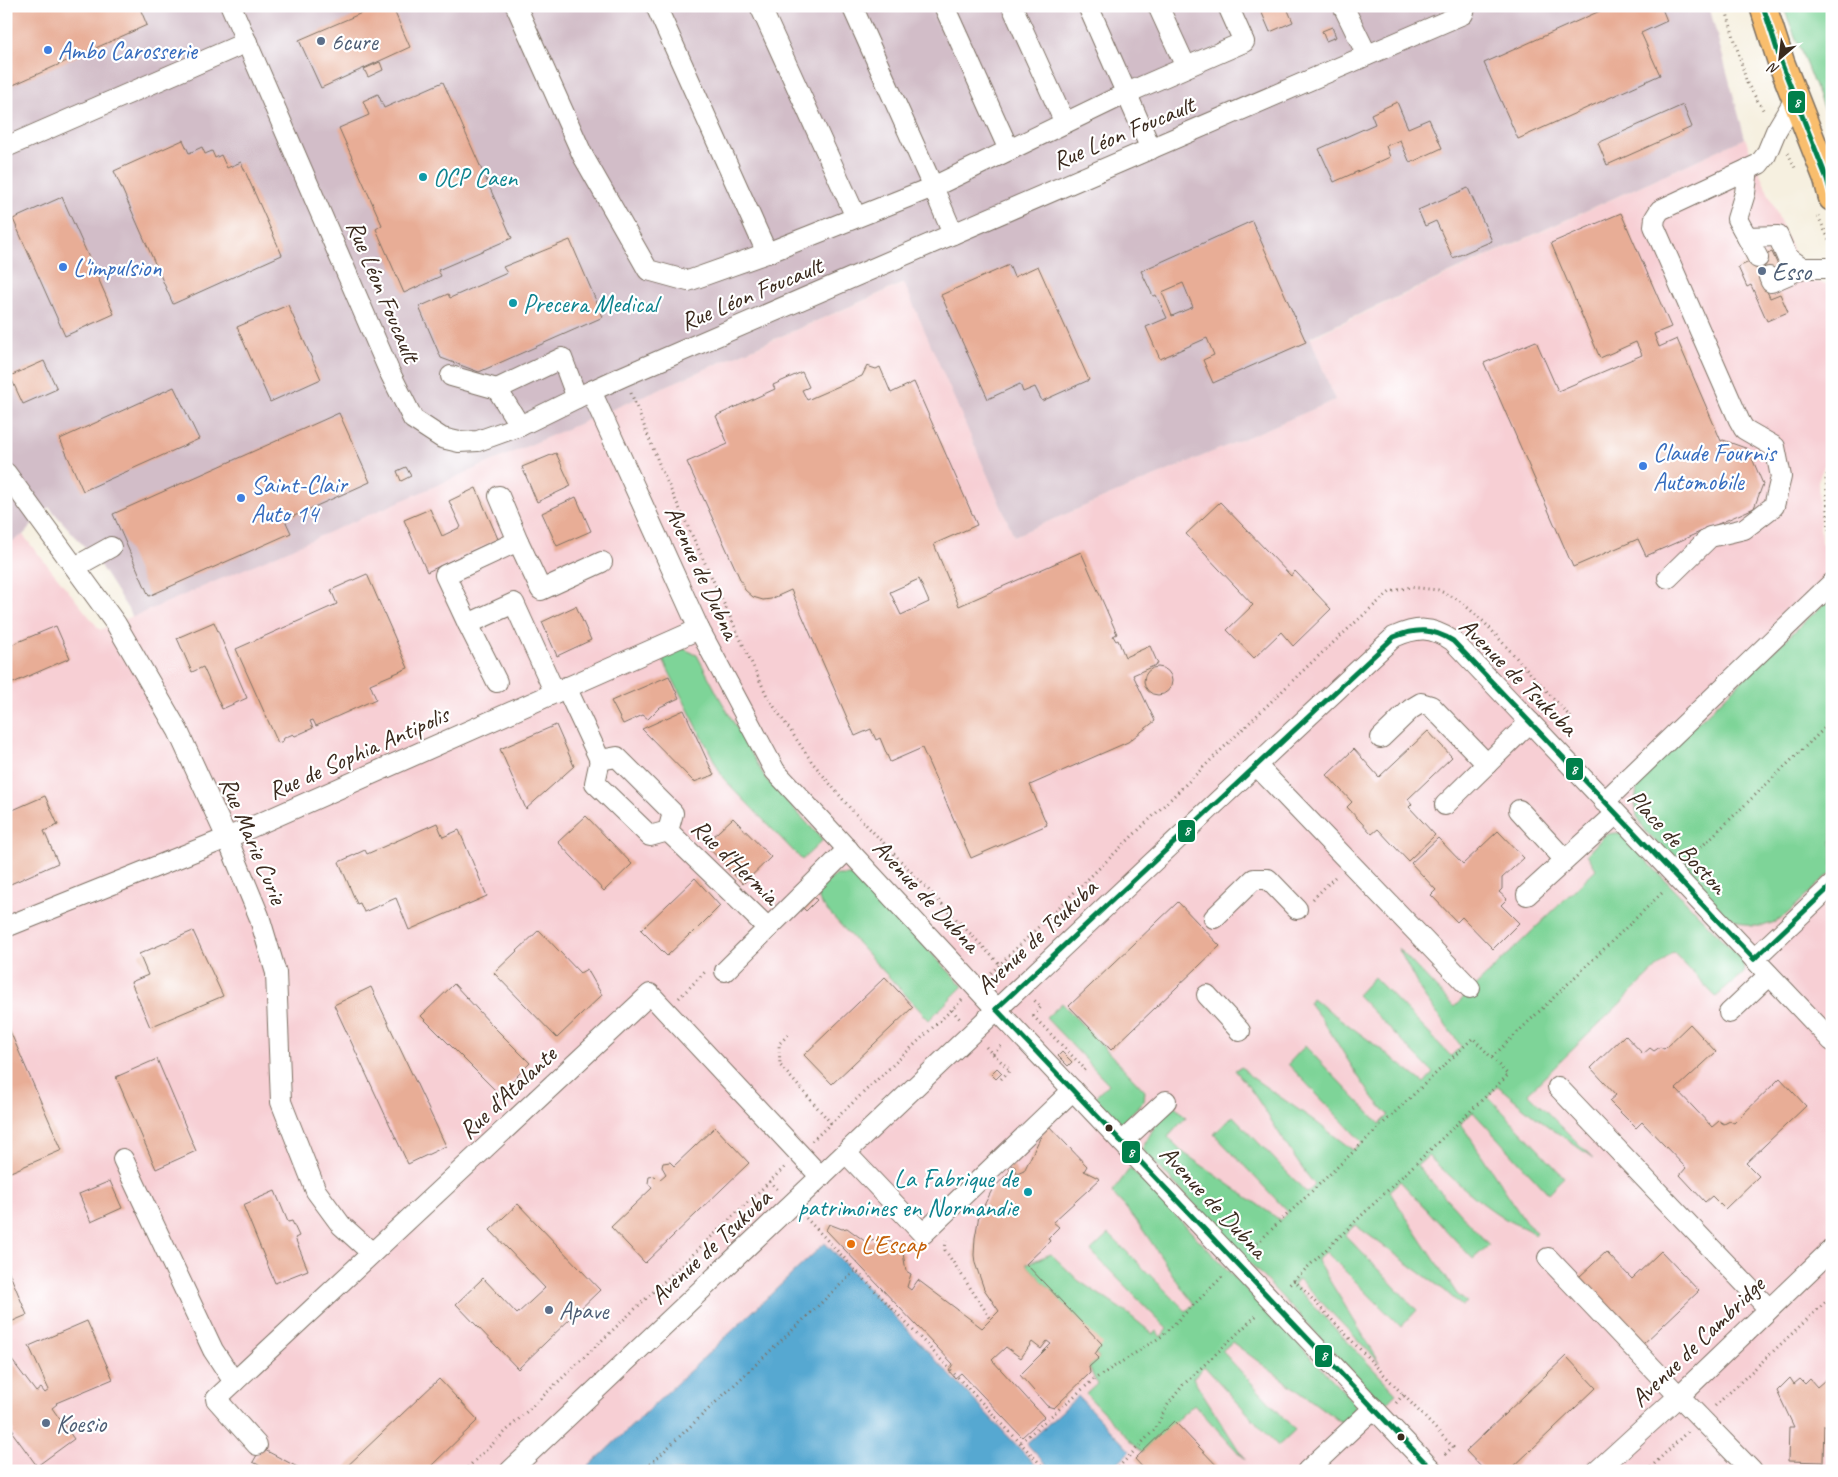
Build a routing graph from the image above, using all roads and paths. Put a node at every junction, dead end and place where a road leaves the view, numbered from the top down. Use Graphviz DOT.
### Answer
graph roads {
  1 [pos="231,6"];
  2 [pos="516,6"];
  3 [pos="656,6"];
  4 [pos="760,6"];
  5 [pos="852,6"];
  6 [pos="944,6"];
  7 [pos="1012,6"];
  8 [pos="1088,6"];
  9 [pos="1158,6"];
  10 [pos="1228,6"];
  11 [pos="1343,6"];
  12 [pos="1466,6"];
  13 [pos="1725,6"];
  14 [pos="1763,6"];
  15 [pos="247,42"];
  16 [pos="1367,55"];
  17 [pos="1186,67"];
  18 [pos="1127,93"];
  19 [pos="1795,100"];
  20 [pos="1765,113"];
  21 [pos="1065,123"];
  22 [pos="6,147"];
  23 [pos="1151,149"];
  24 [pos="1009,150"];
  25 [pos="1748,170"];
  26 [pos="933,186"];
  27 [pos="1830,188"];
  28 [pos="856,217"];
  29 [pos="953,234"];
  30 [pos="1747,237"];
  31 [pos="766,254"];
  32 [pos="1758,258"];
  33 [pos="1804,268"];
  34 [pos="1832,268"];
  35 [pos="1768,277"];
  36 [pos="451,376"];
  37 [pos="624,376"];
  38 [pos="498,388"];
  39 [pos="584,394"];
  40 [pos="520,426"];
  41 [pos="1832,453"];
  42 [pos="6,473"];
  43 [pos="499,496"];
  44 [pos="1829,530"];
  45 [pos="518,541"];
  46 [pos="110,547"];
  47 [pos="602,562"];
  48 [pos="75,567"];
  49 [pos="1668,578"];
  50 [pos="1832,583"];
  51 [pos="541,590"];
  52 [pos="514,603"];
  53 [pos="468,624"];
  54 [pos="699,629"];
  55 [pos="497,682"];
  56 [pos="561,690"];
  57 [pos="1832,721"];
  58 [pos="1530,722"];
  59 [pos="1381,738"];
  60 [pos="600,760"];
  61 [pos="1487,764"];
  62 [pos="1256,765"];
  63 [pos="1445,806"];
  64 [pos="1610,808"];
  65 [pos="1519,810"];
  66 [pos="668,831"];
  67 [pos="227,838"];
  68 [pos="848,849"];
  69 [pos="1565,860"];
  70 [pos="1350,863"];
  71 [pos="1688,868"];
  72 [pos="1670,885"];
  73 [pos="1832,885"];
  74 [pos="1527,896"];
  75 [pos="1297,909"];
  76 [pos="1214,918"];
  77 [pos="6,927"];
  78 [pos="768,928"];
  79 [pos="1754,959"];
  80 [pos="725,971"];
  81 [pos="1769,975"];
  82 [pos="1020,986"];
  83 [pos="1470,988"];
  84 [pos="1207,995"];
  85 [pos="996,1009"];
  86 [pos="666,1011"];
  87 [pos="1729,1013"];
  88 [pos="1240,1031"];
  89 [pos="788,1035"];
  90 [pos="1832,1041"];
  91 [pos="993,1054"];
  92 [pos="1492,1057"];
  93 [pos="1001,1079"];
  94 [pos="1558,1087"];
  95 [pos="1074,1090"];
  96 [pos="1166,1101"];
  97 [pos="831,1123"];
  98 [pos="1122,1142"];
  99 [pos="846,1153"];
  100 [pos="124,1159"];
  101 [pos="821,1177"];
  102 [pos="769,1181"];
  103 [pos="782,1194"];
  104 [pos="802,1214"];
  105 [pos="1832,1249"];
  106 [pos="372,1253"];
  107 [pos="1548,1258"];
  108 [pos="1237,1263"];
  109 [pos="856,1270"];
  110 [pos="1294,1280"];
  111 [pos="1284,1289"];
  112 [pos="1832,1296"];
  113 [pos="1263,1309"];
  114 [pos="1769,1309"];
  115 [pos="234,1382"];
  116 [pos="1679,1396"];
  117 [pos="1374,1408"];
  118 [pos="1701,1419"];
  119 [pos="1021,1442"];
  120 [pos="257,1445"];
  121 [pos="6,1461"];
  122 [pos="1432,1469"];
  123 [pos="14,1471"];
  124 [pos="510,1471"];
  125 [pos="643,1471"];
  126 [pos="1047,1471"];
  127 [pos="1114,1471"];
  128 [pos="1307,1471"];
  129 [pos="1597,1471"];
  130 [pos="1647,1471"];
  131 [pos="1752,1471"];
  1 -- 15 [label="street, Rue Léon Foucault"];
  2 -- 31 [label="street"];
  3 -- 31 [label="street"];
  4 -- 28 [label="street"];
  5 -- 26 [label="street"];
  6 -- 24 [label="street"];
  7 -- 21 [label="street"];
  8 -- 18 [label="street"];
  9 -- 17 [label="street"];
  10 -- 17 [label="street"];
  11 -- 16 [label="street"];
  12 -- 16 [label="street, Rue Léon Foucault"];
  13 -- 20 [label="path"];
  14 -- 19 [label="main road"];
  15 -- 22 [label="street"];
  15 -- 40 [label="street, Rue Léon Foucault"];
  16 -- 23 [label="street, Rue Léon Foucault"];
  17 -- 18 [label="street"];
  18 -- 21 [label="street"];
  18 -- 23 [label="street"];
  19 -- 25 [label="street"];
  19 -- 27 [label="main road"];
  21 -- 24 [label="street"];
  23 -- 29 [label="street, Rue Léon Foucault"];
  24 -- 26 [label="street"];
  25 -- 30 [label="street"];
  25 -- 49 [label="street"];
  26 -- 28 [label="street"];
  26 -- 29 [label="street"];
  28 -- 31 [label="street"];
  29 -- 37 [label="street, Rue Léon Foucault"];
  30 -- 32 [label="street"];
  30 -- 33 [label="street"];
  33 -- 34 [label="street"];
  33 -- 35 [label="street"];
  36 -- 38 [label="street"];
  37 -- 39 [label="street, Rue Léon Foucault"];
  37 -- 82 [label="path, Avenue de Dubna"];
  38 -- 39 [label="street, Avenue de Dubna"];
  38 -- 40 [label="street"];
  39 -- 40 [label="street, Rue Léon Foucault"];
  39 -- 54 [label="street, Avenue de Dubna"];
  41 -- 44 [label="path"];
  42 -- 48 [label="street, Rue Marie Curie"];
  43 -- 45 [label="street"];
  45 -- 51 [label="street"];
  45 -- 53 [label="street"];
  46 -- 48 [label="street"];
  47 -- 51 [label="street"];
  48 -- 67 [label="street, Rue Marie Curie"];
  50 -- 64 [label="street, Place de Boston"];
  51 -- 52 [label="street"];
  52 -- 53 [label="street"];
  52 -- 56 [label="street"];
  53 -- 55 [label="street"];
  54 -- 56 [label="street, Rue de Sophia Antipolis"];
  54 -- 68 [label="street, Avenue de Dubna"];
  56 -- 60 [label="street"];
  56 -- 67 [label="street, Rue de Sophia Antipolis"];
  57 -- 71 [label="path"];
  58 -- 61 [label="street"];
  58 -- 62 [label="street, Avenue de Tsukuba"];
  58 -- 64 [label="street, Avenue de Tsukuba"];
  59 -- 61 [label="street"];
  60 -- 66 [label="street, Rue d'Hermia"];
  60 -- 66 [label="street, Rue d'Hermia"];
  61 -- 63 [label="street"];
  62 -- 70 [label="street"];
  62 -- 82 [label="street, Avenue de Tsukuba"];
  64 -- 69 [label="street"];
  64 -- 79 [label="street, Place de Boston"];
  65 -- 69 [label="street"];
  66 -- 78 [label="street, Rue d'Hermia"];
  67 -- 77 [label="street, Rue de Sophia Antipolis"];
  67 -- 106 [label="street, Rue Marie Curie"];
  68 -- 78 [label="street"];
  68 -- 85 [label="street, Avenue de Dubna"];
  69 -- 74 [label="street"];
  70 -- 75 [label="path"];
  70 -- 83 [label="street"];
  72 -- 92 [label="path"];
  73 -- 79 [label="street"];
  75 -- 76 [label="street"];
  78 -- 80 [label="street"];
  79 -- 81 [label="street"];
  80 -- 86 [label="path"];
  81 -- 87 [label="street"];
  81 -- 90 [label="street"];
  82 -- 85 [label="street, Avenue de Tsukuba"];
  84 -- 88 [label="street"];
  85 -- 95 [label="street, Avenue de Dubna"];
  85 -- 99 [label="street, Avenue de Tsukuba"];
  86 -- 101 [label="street, Rue d'Atalante"];
  86 -- 106 [label="street, Rue d'Atalante"];
  89 -- 97 [label="path"];
  91 -- 93 [label="path"];
  92 -- 108 [label="path"];
  92 -- 110 [label="path"];
  94 -- 114 [label="street"];
  95 -- 98 [label="street, Avenue de Dubna"];
  95 -- 99 [label="street"];
  96 -- 98 [label="street"];
  98 -- 108 [label="street, Avenue de Dubna"];
  99 -- 101 [label="street, Avenue de Tsukuba"];
  100 -- 115 [label="street"];
  101 -- 124 [label="street, Avenue de Tsukuba"];
  102 -- 103 [label="path"];
  104 -- 109 [label="path"];
  105 -- 114 [label="street, Avenue de Cambridge"];
  106 -- 115 [label="street, Rue d'Atalante"];
  107 -- 116 [label="street"];
  108 -- 117 [label="street, Avenue de Dubna"];
  108 -- 119 [label="path"];
  109 -- 119 [label="path"];
  109 -- 125 [label="path"];
  110 -- 111 [label="path"];
  110 -- 122 [label="path"];
  112 -- 118 [label="path"];
  113 -- 127 [label="path"];
  114 -- 116 [label="street, Avenue de Cambridge"];
  115 -- 120 [label="street, Rue d'Atalante"];
  116 -- 118 [label="street"];
  116 -- 129 [label="street, Avenue de Cambridge"];
  117 -- 122 [label="street, Avenue de Dubna"];
  117 -- 128 [label="street"];
  118 -- 130 [label="path"];
  118 -- 131 [label="street"];
  119 -- 126 [label="path"];
  121 -- 123 [label="path"];
}
